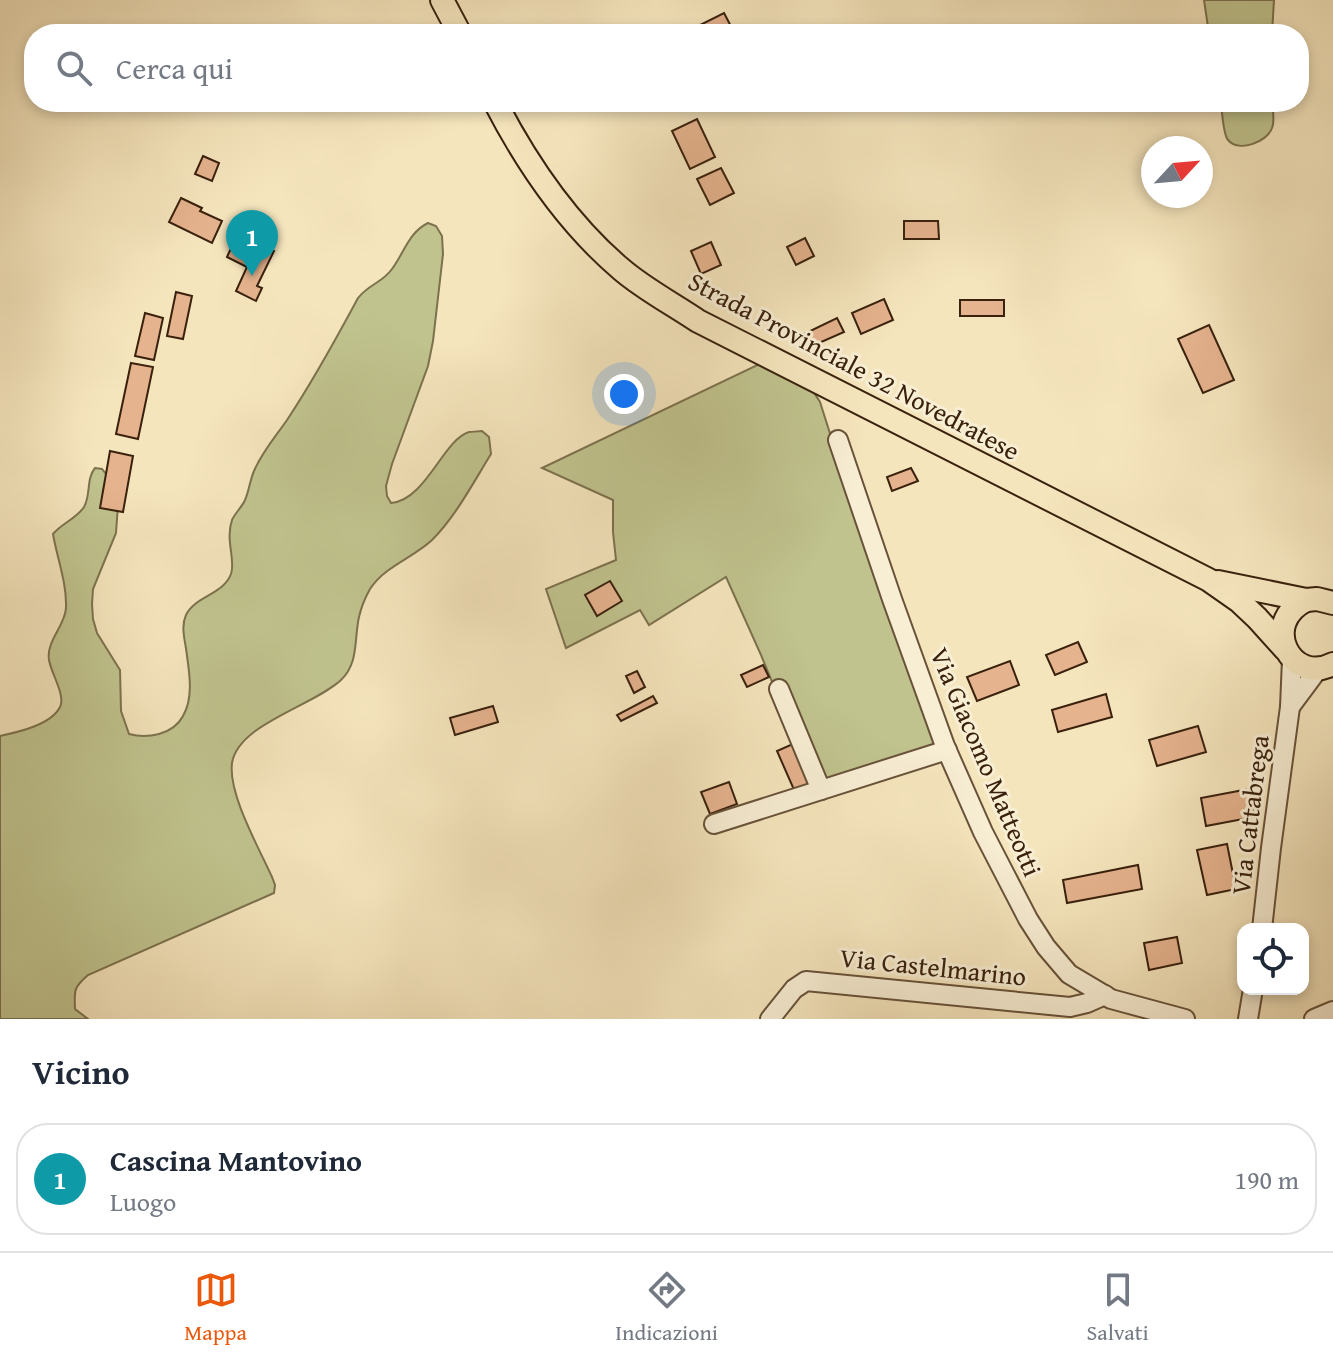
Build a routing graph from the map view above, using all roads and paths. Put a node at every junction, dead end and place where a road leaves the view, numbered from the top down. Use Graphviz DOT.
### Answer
graph roads {
  1 [pos="442,0"];
  2 [pos="455,24"];
  3 [pos="500,112"];
  4 [pos="838,440"];
  5 [pos="1209,580"];
  6 [pos="1306,600"];
  7 [pos="1333,603"];
  8 [pos="1289,654"];
  9 [pos="1328,667"];
  10 [pos="779,689"];
  11 [pos="1290,707"];
  12 [pos="947,750"];
  13 [pos="821,790"];
  14 [pos="714,824"];
  15 [pos="1263,923"];
  16 [pos="1105,995"];
  17 [pos="1251,995"];
  18 [pos="1333,1011"];
  19 [pos="1246,1016"];
  20 [pos="770,1019"];
  21 [pos="1185,1019"];
  22 [pos="1314,1019"];
  1 -- 2 [label="main road"];
  3 -- 5 [label="main road, Strada Provinciale 32 Novedratese"];
  4 -- 12 [label="street, Via Giacomo Matteotti"];
  5 -- 6 [label="main road, Strada Provinciale 32 Novedratese"];
  5 -- 8 [label="main road, Strada Provinciale 32 Novedratese"];
  6 -- 7 [label="main road, Strada Provinciale 32 Novedratese"];
  6 -- 8 [label="main road"];
  8 -- 9 [label="main road"];
  8 -- 11 [label="street, Via Cattabrega"];
  9 -- 11 [label="street, Via Cattabrega"];
  10 -- 13 [label="street"];
  11 -- 15 [label="street, Via Cattabrega"];
  12 -- 13 [label="street"];
  12 -- 16 [label="street, Via Giacomo Matteotti"];
  13 -- 14 [label="street"];
  16 -- 20 [label="street, Via Castelmarino"];
  16 -- 21 [label="street, Via Giacomo Matteotti"];
  17 -- 19 [label="street"];
  18 -- 22 [label="street"];
}
